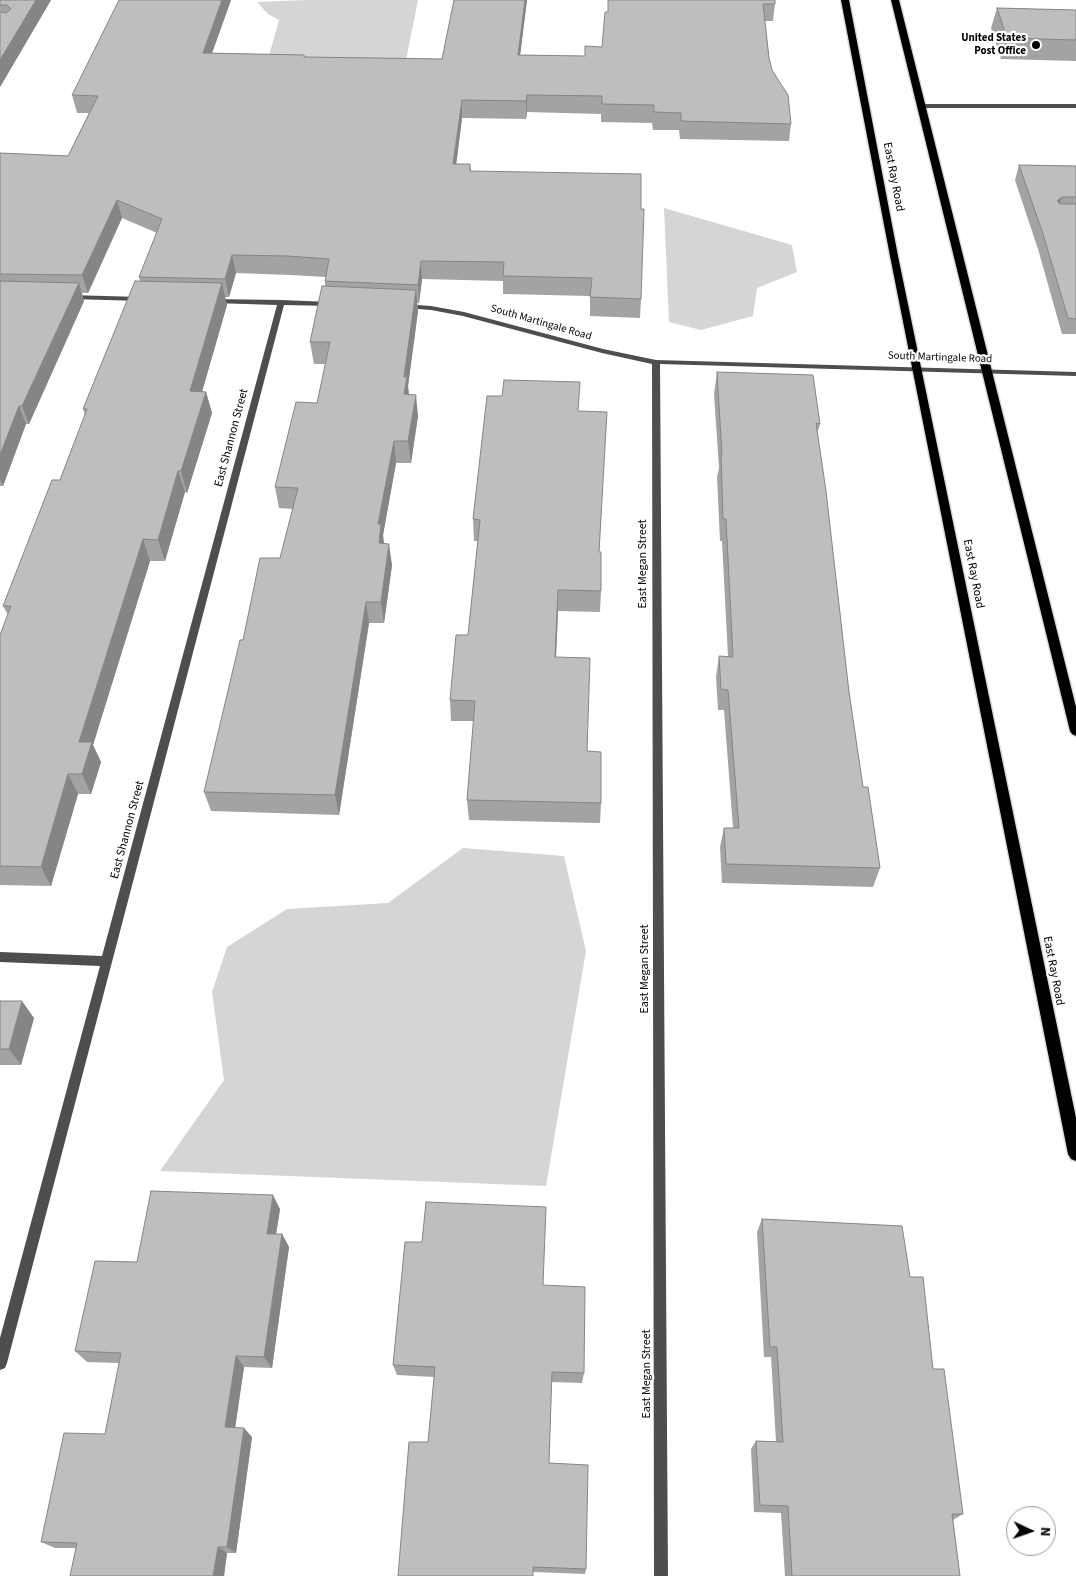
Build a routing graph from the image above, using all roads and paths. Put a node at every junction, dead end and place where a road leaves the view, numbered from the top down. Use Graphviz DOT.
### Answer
graph roads {
  1 [pos="845,0"];
  2 [pos="895,0"];
  3 [pos="922,106"];
  4 [pos="1076,106"];
  5 [pos="60,297"];
  6 [pos="148,299"];
  7 [pos="207,300"];
  8 [pos="281,302"];
  9 [pos="338,304"];
  10 [pos="394,306"];
  11 [pos="656,362"];
  12 [pos="917,368"];
  13 [pos="986,370"];
  14 [pos="1076,374"];
  15 [pos="1076,731"];
  16 [pos="0,957"];
  17 [pos="106,961"];
  18 [pos="1076,1154"];
  19 [pos="0,1363"];
  20 [pos="661,1576"];
  1 -- 12 [label="main road, East Ray Road"];
  2 -- 3 [label="main road"];
  3 -- 4 [label="street"];
  3 -- 13 [label="main road"];
  5 -- 6 [label="street"];
  7 -- 8 [label="street"];
  8 -- 9 [label="street"];
  8 -- 17 [label="street, East Shannon Street"];
  10 -- 11 [label="street, South Martingale Road"];
  11 -- 12 [label="street, South Martingale Road"];
  11 -- 20 [label="street, East Megan Street"];
  12 -- 13 [label="street, South Martingale Road"];
  12 -- 18 [label="main road, East Ray Road"];
  13 -- 14 [label="street, South Martingale Road"];
  13 -- 15 [label="main road"];
  16 -- 17 [label="street"];
  17 -- 19 [label="street, East Shannon Street"];
}
